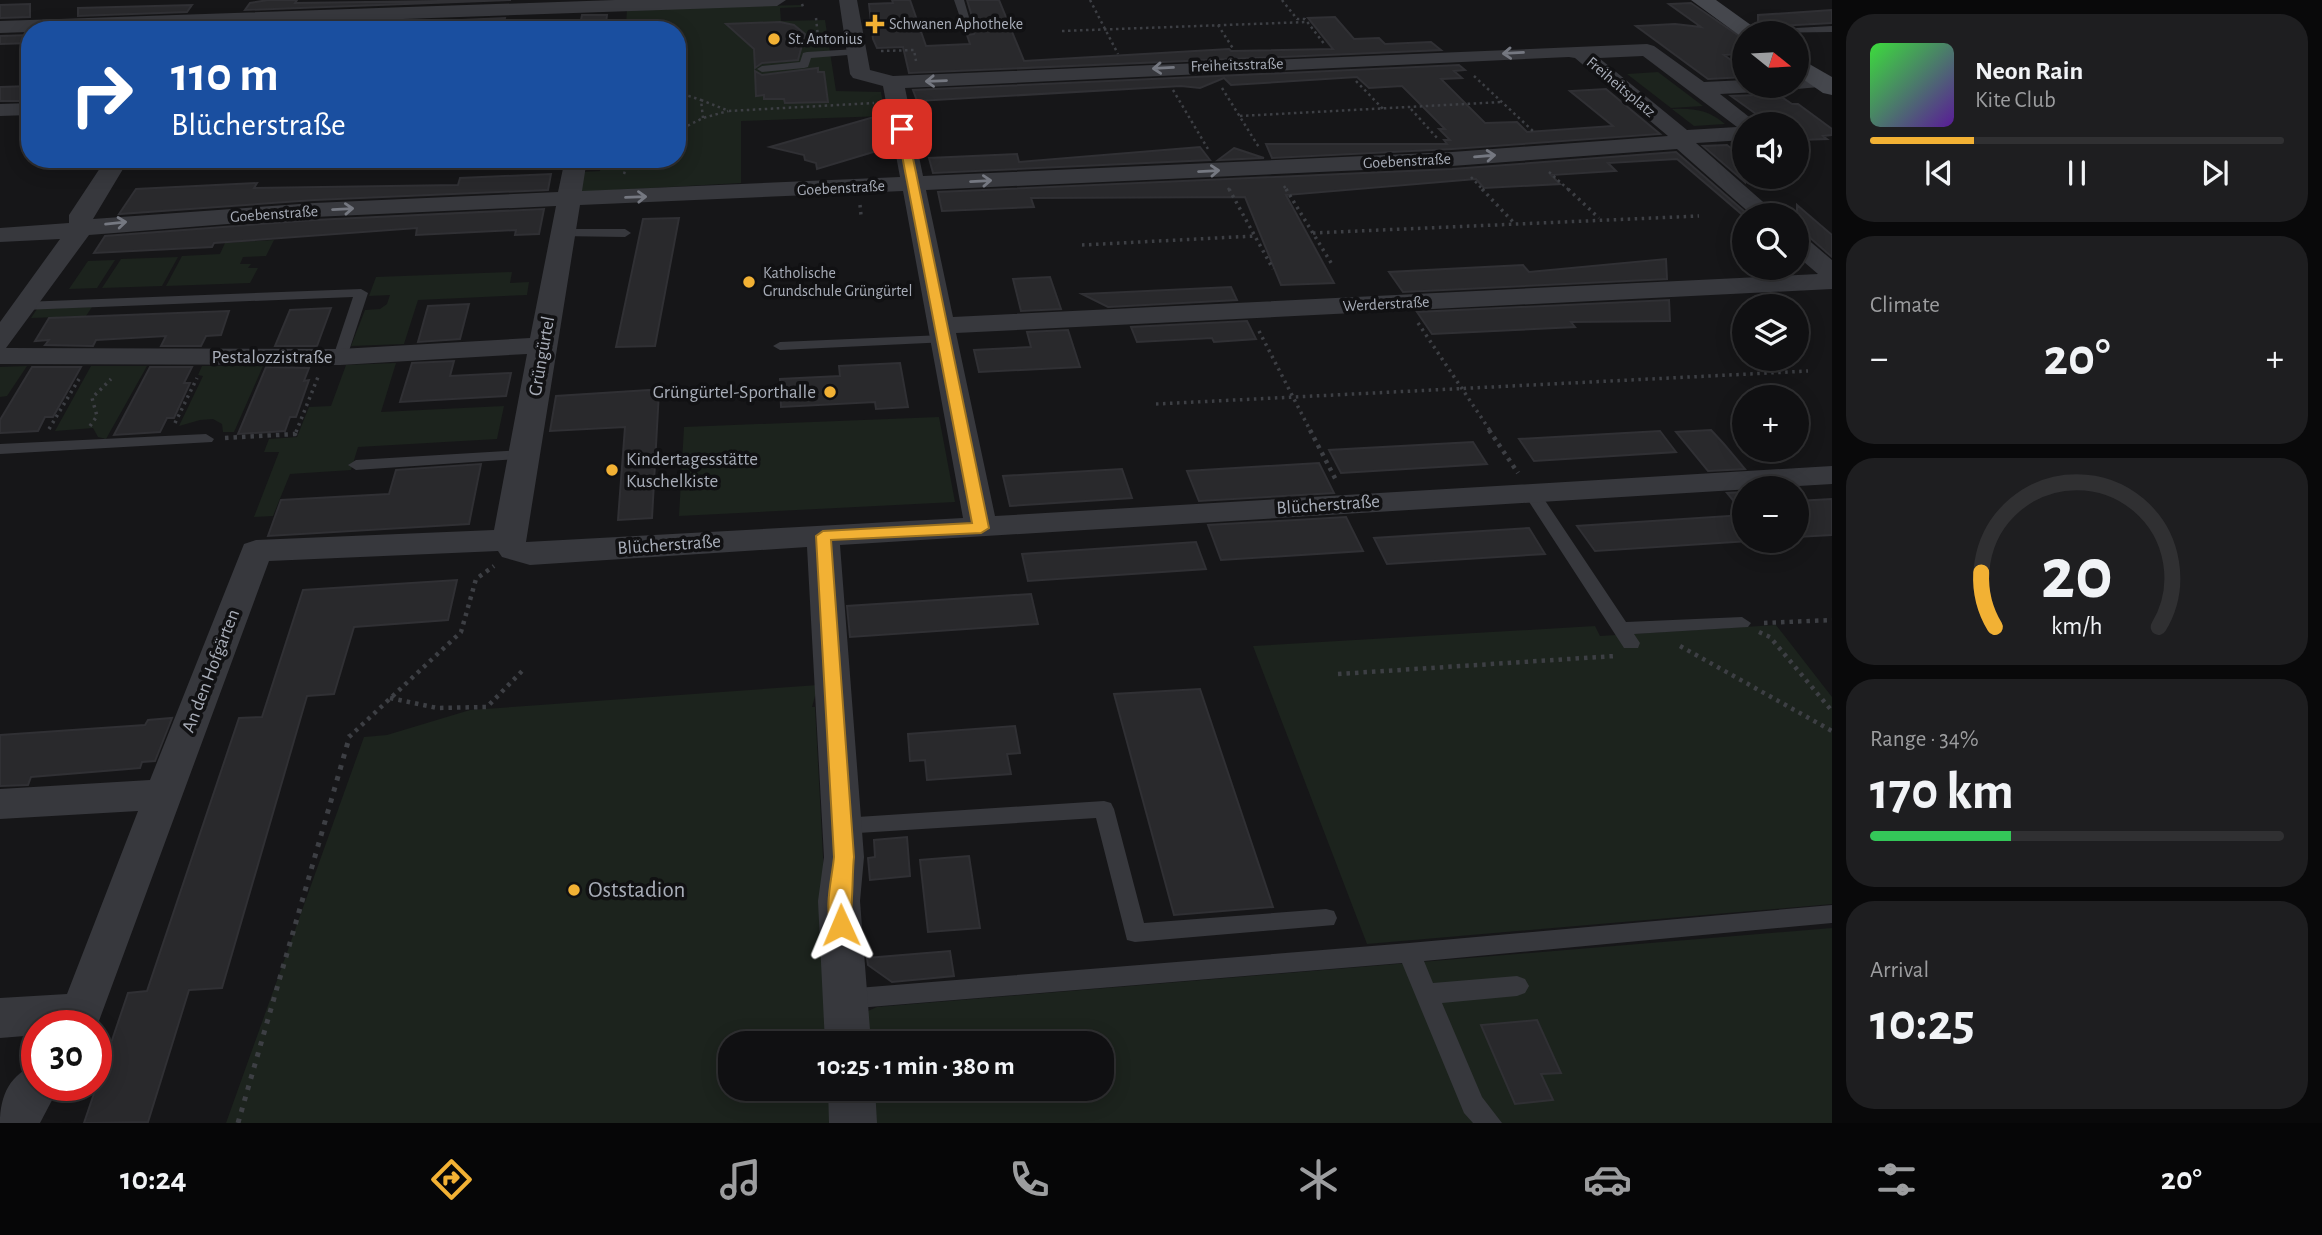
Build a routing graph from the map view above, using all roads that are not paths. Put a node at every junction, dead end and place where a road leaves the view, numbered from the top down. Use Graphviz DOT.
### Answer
graph roads {
  1 [pos="256,0"];
  2 [pos="777,0"];
  3 [pos="848,0"];
  4 [pos="959,0"];
  5 [pos="1702,0"];
  6 [pos="702,1"];
  7 [pos="621,5"];
  8 [pos="243,18"];
  9 [pos="228,21"];
  10 [pos="619,21"];
  11 [pos="1733,21"];
  12 [pos="0,27"];
  13 [pos="21,27"];
  14 [pos="969,29"];
  15 [pos="1832,29"];
  16 [pos="1810,30"];
  17 [pos="856,52"];
  18 [pos="1581,53"];
  19 [pos="762,69"];
  20 [pos="1810,72"];
  21 [pos="1810,83"];
  22 [pos="1829,84"];
  23 [pos="1732,87"];
  24 [pos="1699,89"];
  25 [pos="895,92"];
  26 [pos="21,109"];
  27 [pos="0,110"];
  28 [pos="1732,114"];
  29 [pos="1732,134"];
  30 [pos="1682,139"];
  31 [pos="112,168"];
  32 [pos="574,168"];
  33 [pos="913,184"];
  34 [pos="568,200"];
  35 [pos="1753,203"];
  36 [pos="81,228"];
  37 [pos="563,233"];
  38 [pos="625,233"];
  39 [pos="0,235"];
  40 [pos="1809,253"];
  41 [pos="1832,273"];
  42 [pos="1832,281"];
  43 [pos="23,306"];
  44 [pos="942,332"];
  45 [pos="0,341"];
  46 [pos="544,345"];
  47 [pos="780,346"];
  48 [pos="0,356"];
  49 [pos="333,357"];
  50 [pos="206,439"];
  51 [pos="0,449"];
  52 [pos="524,455"];
  53 [pos="356,464"];
  54 [pos="1832,475"];
  55 [pos="1530,491"];
  56 [pos="981,528"];
  57 [pos="823,536"];
  58 [pos="511,545"];
  59 [pos="1742,624"];
  60 [pos="164,794"];
  61 [pos="0,804"];
  62 [pos="842,826"];
  63 [pos="1832,914"];
  64 [pos="1326,918"];
  65 [pos="1409,953"];
  66 [pos="1517,986"];
  67 [pos="1426,994"];
  68 [pos="845,999"];
  69 [pos="81,1010"];
  70 [pos="0,1018"];
  71 [pos="21,1018"];
  72 [pos="847,1031"];
  73 [pos="27,1101"];
  74 [pos="852,1101"];
  75 [pos="13,1123"];
  76 [pos="853,1123"];
  77 [pos="1489,1123"];
  1 -- 8 [label="street"];
  2 -- 6 [label="street"];
  3 -- 17 [label="street"];
  4 -- 14 [label="lane"];
  5 -- 11 [label="street"];
  6 -- 7 [label="street"];
  7 -- 8 [label="street"];
  7 -- 10 [label="street"];
  8 -- 9 [label="street"];
  12 -- 13 [label="street"];
  15 -- 16 [label="lane"];
  17 -- 19 [label="lane"];
  17 -- 25 [label="street"];
  18 -- 24 [label="street, Freiheitsplatz"];
  18 -- 25 [label="street, Freiheitsstraße, one-way"];
  18 -- 30 [label="street, Freiheitsplatz"];
  20 -- 22 [label="street"];
  21 -- 22 [label="street"];
  23 -- 24 [label="street"];
  24 -- 28 [label="street, Freiheitsplatz"];
  25 -- 33 [label="street"];
  26 -- 27 [label="street"];
  29 -- 30 [label="street"];
  33 -- 30 [label="street, Goebenstraße, one-way"];
  30 -- 35 [label="street"];
  31 -- 36 [label="street"];
  32 -- 34 [label="street, Grüngürtel"];
  34 -- 33 [label="street, Goebenstraße, one-way"];
  33 -- 44 [label="street"];
  36 -- 34 [label="street, Goebenstraße, one-way"];
  34 -- 37 [label="street, Grüngürtel"];
  36 -- 39 [label="street, Goebenstraße"];
  36 -- 43 [label="street"];
  37 -- 38 [label="lane"];
  37 -- 46 [label="street, Grüngürtel"];
  40 -- 41 [label="street"];
  42 -- 44 [label="street, Werderstraße"];
  43 -- 45 [label="street"];
  43 -- 49 [label="lane"];
  44 -- 47 [label="lane"];
  44 -- 56 [label="street"];
  46 -- 49 [label="street, Pestalozzistraße"];
  46 -- 52 [label="street, Grüngürtel"];
  48 -- 49 [label="street, Pestalozzistraße"];
  50 -- 51 [label="lane"];
  52 -- 53 [label="lane"];
  52 -- 58 [label="street, Grüngürtel"];
  54 -- 55 [label="street, Blücherstraße"];
  55 -- 56 [label="street, Blücherstraße"];
  55 -- 59 [label="lane"];
  56 -- 57 [label="street, Blücherstraße"];
  57 -- 58 [label="street, Blücherstraße"];
  57 -- 62 [label="street"];
  58 -- 60 [label="street, An den Hofgärten"];
  60 -- 61 [label="street"];
  60 -- 69 [label="street, An den Hofgärten"];
  62 -- 64 [label="lane"];
  62 -- 68 [label="street"];
  63 -- 65 [label="lane"];
  65 -- 67 [label="lane"];
  65 -- 68 [label="lane"];
  66 -- 67 [label="lane"];
  67 -- 77 [label="lane"];
  68 -- 72 [label="street"];
  70 -- 71 [label="street"];
  73 -- 75 [label="street"];
  74 -- 76 [label="street"];
}
